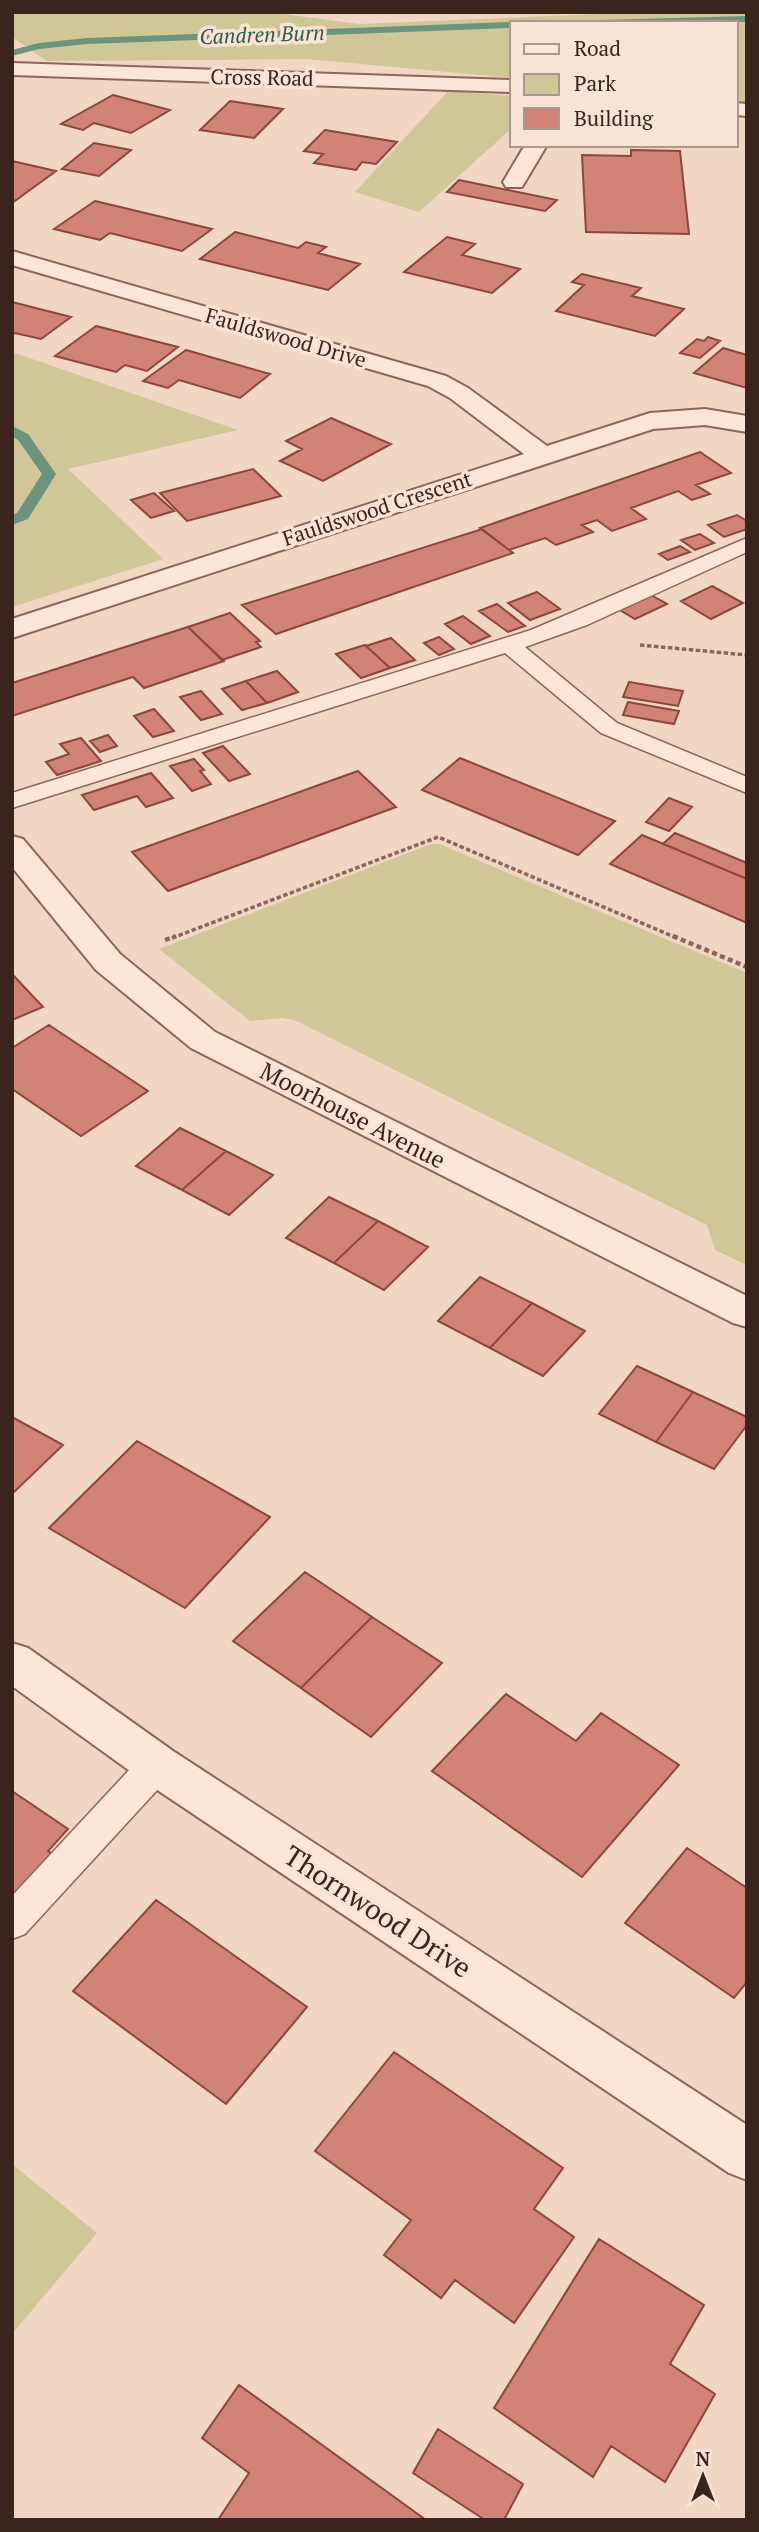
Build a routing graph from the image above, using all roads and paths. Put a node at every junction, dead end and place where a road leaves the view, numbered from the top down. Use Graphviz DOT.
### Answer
graph roads {
  1 [pos="12,69"];
  2 [pos="510,86"];
  3 [pos="535,147"];
  4 [pos="514,182"];
  5 [pos="12,258"];
  6 [pos="747,424"];
  7 [pos="541,454"];
  8 [pos="747,544"];
  9 [pos="12,629"];
  10 [pos="507,643"];
  11 [pos="747,786"];
  12 [pos="12,801"];
  13 [pos="12,846"];
  14 [pos="108,962"];
  15 [pos="747,967"];
  16 [pos="747,1313"];
  17 [pos="12,1661"];
  18 [pos="157,1765"];
  19 [pos="12,1922"];
  20 [pos="747,2155"];
  1 -- 2 [label="street, Cross Road"];
  3 -- 4 [label="street"];
  5 -- 7 [label="street, Fauldswood Drive"];
  6 -- 7 [label="street, Fauldswood Crescent"];
  7 -- 9 [label="street, Fauldswood Crescent"];
  8 -- 10 [label="lane"];
  10 -- 11 [label="lane"];
  10 -- 12 [label="lane"];
  13 -- 14 [label="street, Moorhouse Avenue"];
  14 -- 15 [label="path"];
  14 -- 16 [label="street, Moorhouse Avenue"];
  17 -- 18 [label="street, Thornwood Drive"];
  18 -- 19 [label="lane"];
  18 -- 20 [label="street, Thornwood Drive"];
}
